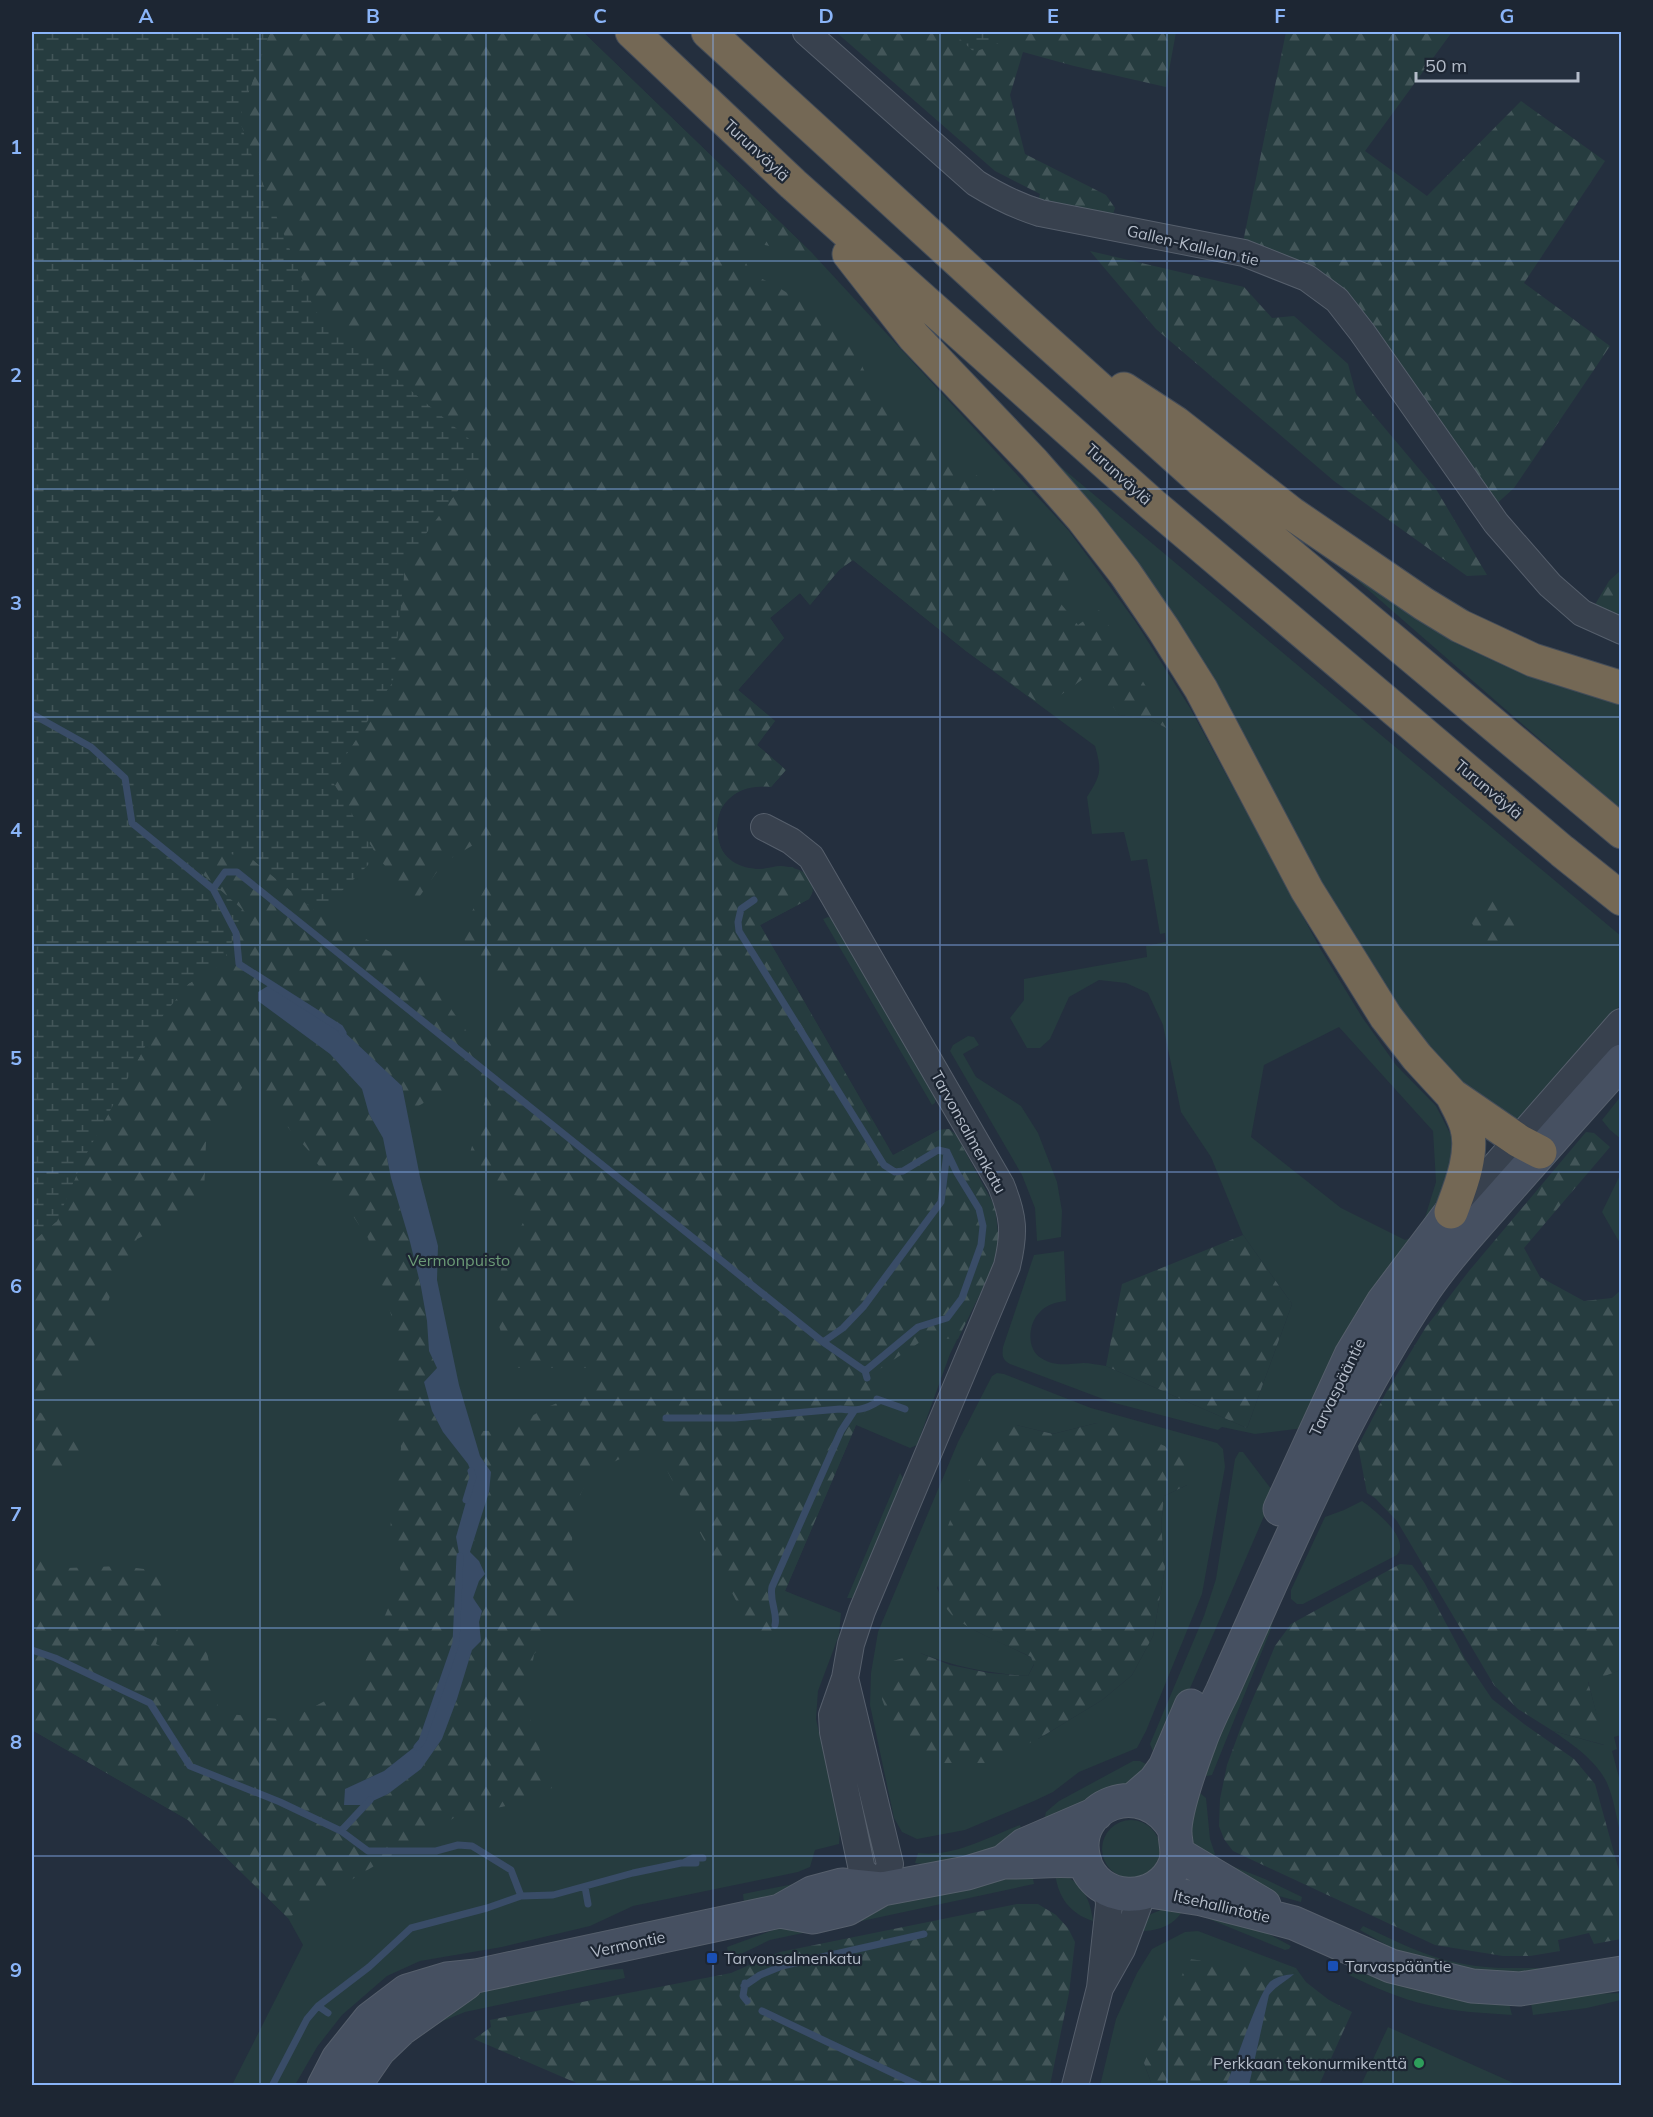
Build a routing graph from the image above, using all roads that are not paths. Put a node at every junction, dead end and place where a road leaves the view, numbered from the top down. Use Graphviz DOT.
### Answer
graph roads {
  1 [pos="632,32"];
  2 [pos="708,32"];
  3 [pos="806,32"];
  4 [pos="794,184"];
  5 [pos="1035,331"];
  6 [pos="1622,631"];
  7 [pos="1622,688"];
  8 [pos="764,827"];
  9 [pos="1622,832"];
  10 [pos="1622,898"];
  11 [pos="1622,1024"];
  12 [pos="1622,1061"];
  13 [pos="1452,1095"];
  14 [pos="1530,1147"];
  15 [pos="1451,1212"];
  16 [pos="1328,1432"];
  17 [pos="1295,1503"];
  18 [pos="1133,1800"];
  19 [pos="1096,1814"];
  20 [pos="1176,1842"];
  21 [pos="1003,1862"];
  22 [pos="1085,1862"];
  23 [pos="882,1889"];
  24 [pos="1108,1889"];
  25 [pos="1146,1892"];
  26 [pos="1294,1923"];
  27 [pos="1622,1974"];
  28 [pos="476,1976"];
  29 [pos="1100,1988"];
  30 [pos="324,2085"];
  31 [pos="354,2085"];
  32 [pos="1075,2085"];
  1 -- 4 [label="highway, Turunväylä"];
  2 -- 5 [label="highway"];
  3 -- 6 [label="street, Gallen-Kallelan tie"];
  4 -- 10 [label="highway, Turunväylä"];
  4 -- 13 [label="highway"];
  5 -- 7 [label="highway"];
  5 -- 9 [label="highway"];
  8 -- 23 [label="street, Tarvonsalmenkatu"];
  11 -- 14 [label="street, Tarvaspääntie"];
  12 -- 14 [label="main road, Tarvaspääntie"];
  13 -- 14 [label="highway"];
  13 -- 15 [label="highway"];
  14 -- 15 [label="street, Tarvaspääntie"];
  14 -- 16 [label="main road, Tarvaspääntie"];
  15 -- 16 [label="main road, Tarvaspääntie"];
  16 -- 17 [label="main road, Tarvaspääntie"];
  17 -- 18 [label="main road, Tarvaspääntie"];
  17 -- 20 [label="main road, Tarvaspääntie"];
  18 -- 19 [label="main road"];
  18 -- 20 [label="main road"];
  19 -- 21 [label="main road, Vermontie"];
  19 -- 22 [label="main road"];
  20 -- 25 [label="main road"];
  20 -- 26 [label="main road, Itsehallintotie"];
  21 -- 22 [label="main road, Vermontie"];
  21 -- 23 [label="main road, Vermontie"];
  22 -- 24 [label="main road"];
  23 -- 28 [label="main road, Vermontie"];
  24 -- 25 [label="main road"];
  24 -- 29 [label="street"];
  25 -- 26 [label="main road, Itsehallintotie"];
  25 -- 29 [label="street"];
  26 -- 27 [label="main road, Itsehallintotie"];
  28 -- 30 [label="main road, Vermontie"];
  28 -- 31 [label="main road, Vermontie"];
  29 -- 32 [label="street"];
}
